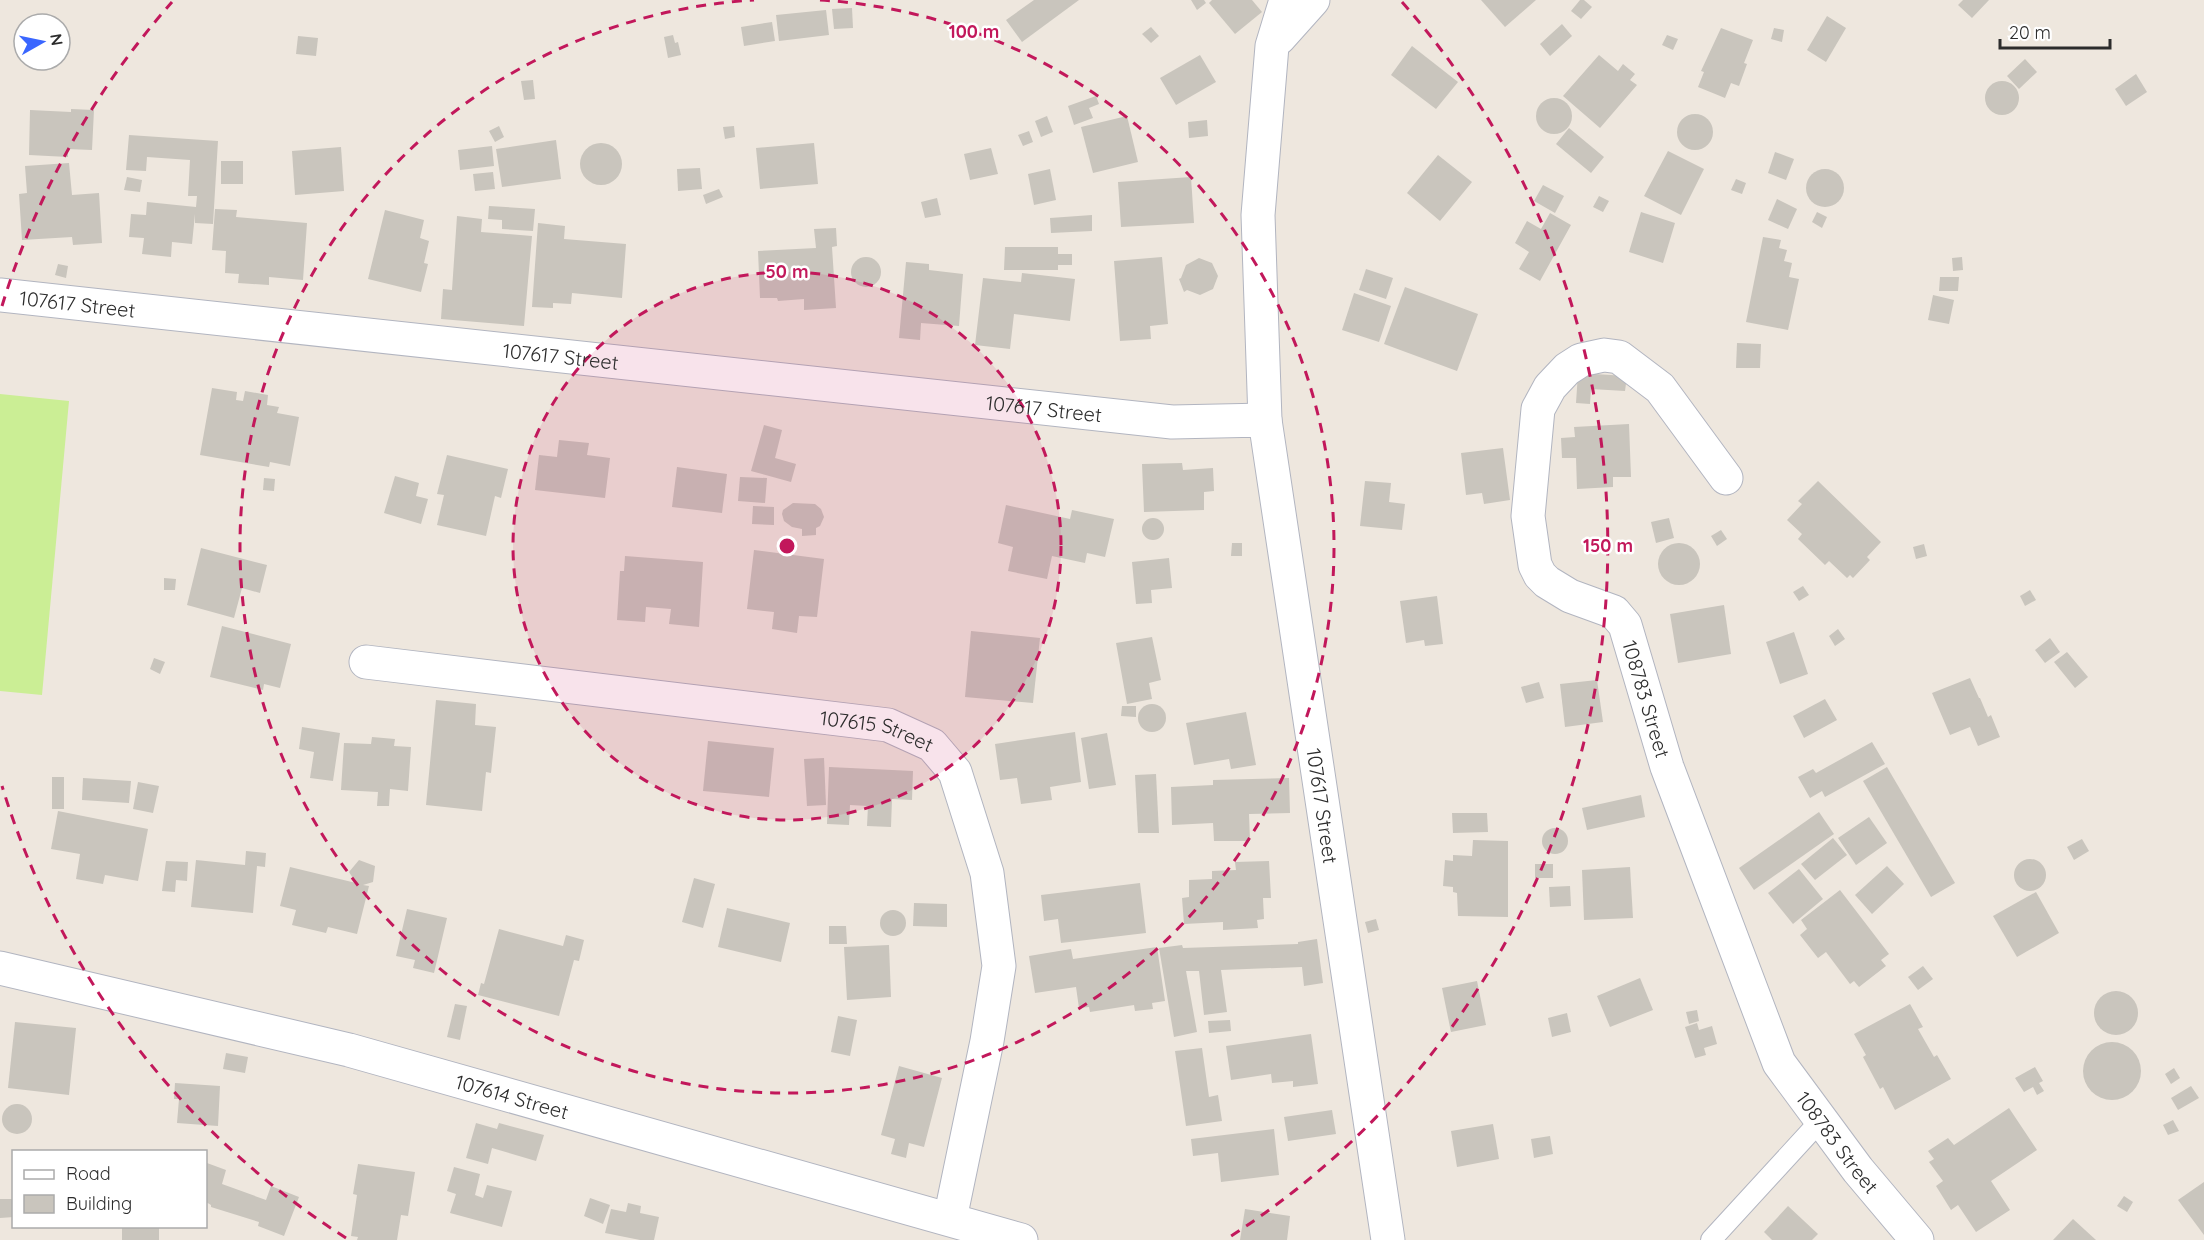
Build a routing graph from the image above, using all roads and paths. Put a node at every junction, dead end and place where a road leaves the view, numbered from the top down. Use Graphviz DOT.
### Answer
graph roads {
  1 [pos="1286,0"];
  2 [pos="1313,0"];
  3 [pos="1272,46"];
  4 [pos="0,295"];
  5 [pos="1265,420"];
  6 [pos="1726,478"];
  7 [pos="366,662"];
  8 [pos="0,968"];
  9 [pos="1821,1120"];
  10 [pos="950,1220"];
  11 [pos="1021,1240"];
  12 [pos="1388,1240"];
  13 [pos="1711,1240"];
  14 [pos="1917,1240"];
  1 -- 3 [label="street"];
  2 -- 3 [label="street"];
  3 -- 5 [label="street"];
  4 -- 5 [label="street, 107617 Street"];
  5 -- 12 [label="street, 107617 Street"];
  6 -- 9 [label="street, 108783 Street"];
  7 -- 10 [label="street, 107615 Street"];
  8 -- 10 [label="street, 107614 Street"];
  9 -- 13 [label="lane"];
  9 -- 14 [label="street, 108783 Street"];
  10 -- 11 [label="street, 107614 Street"];
}
